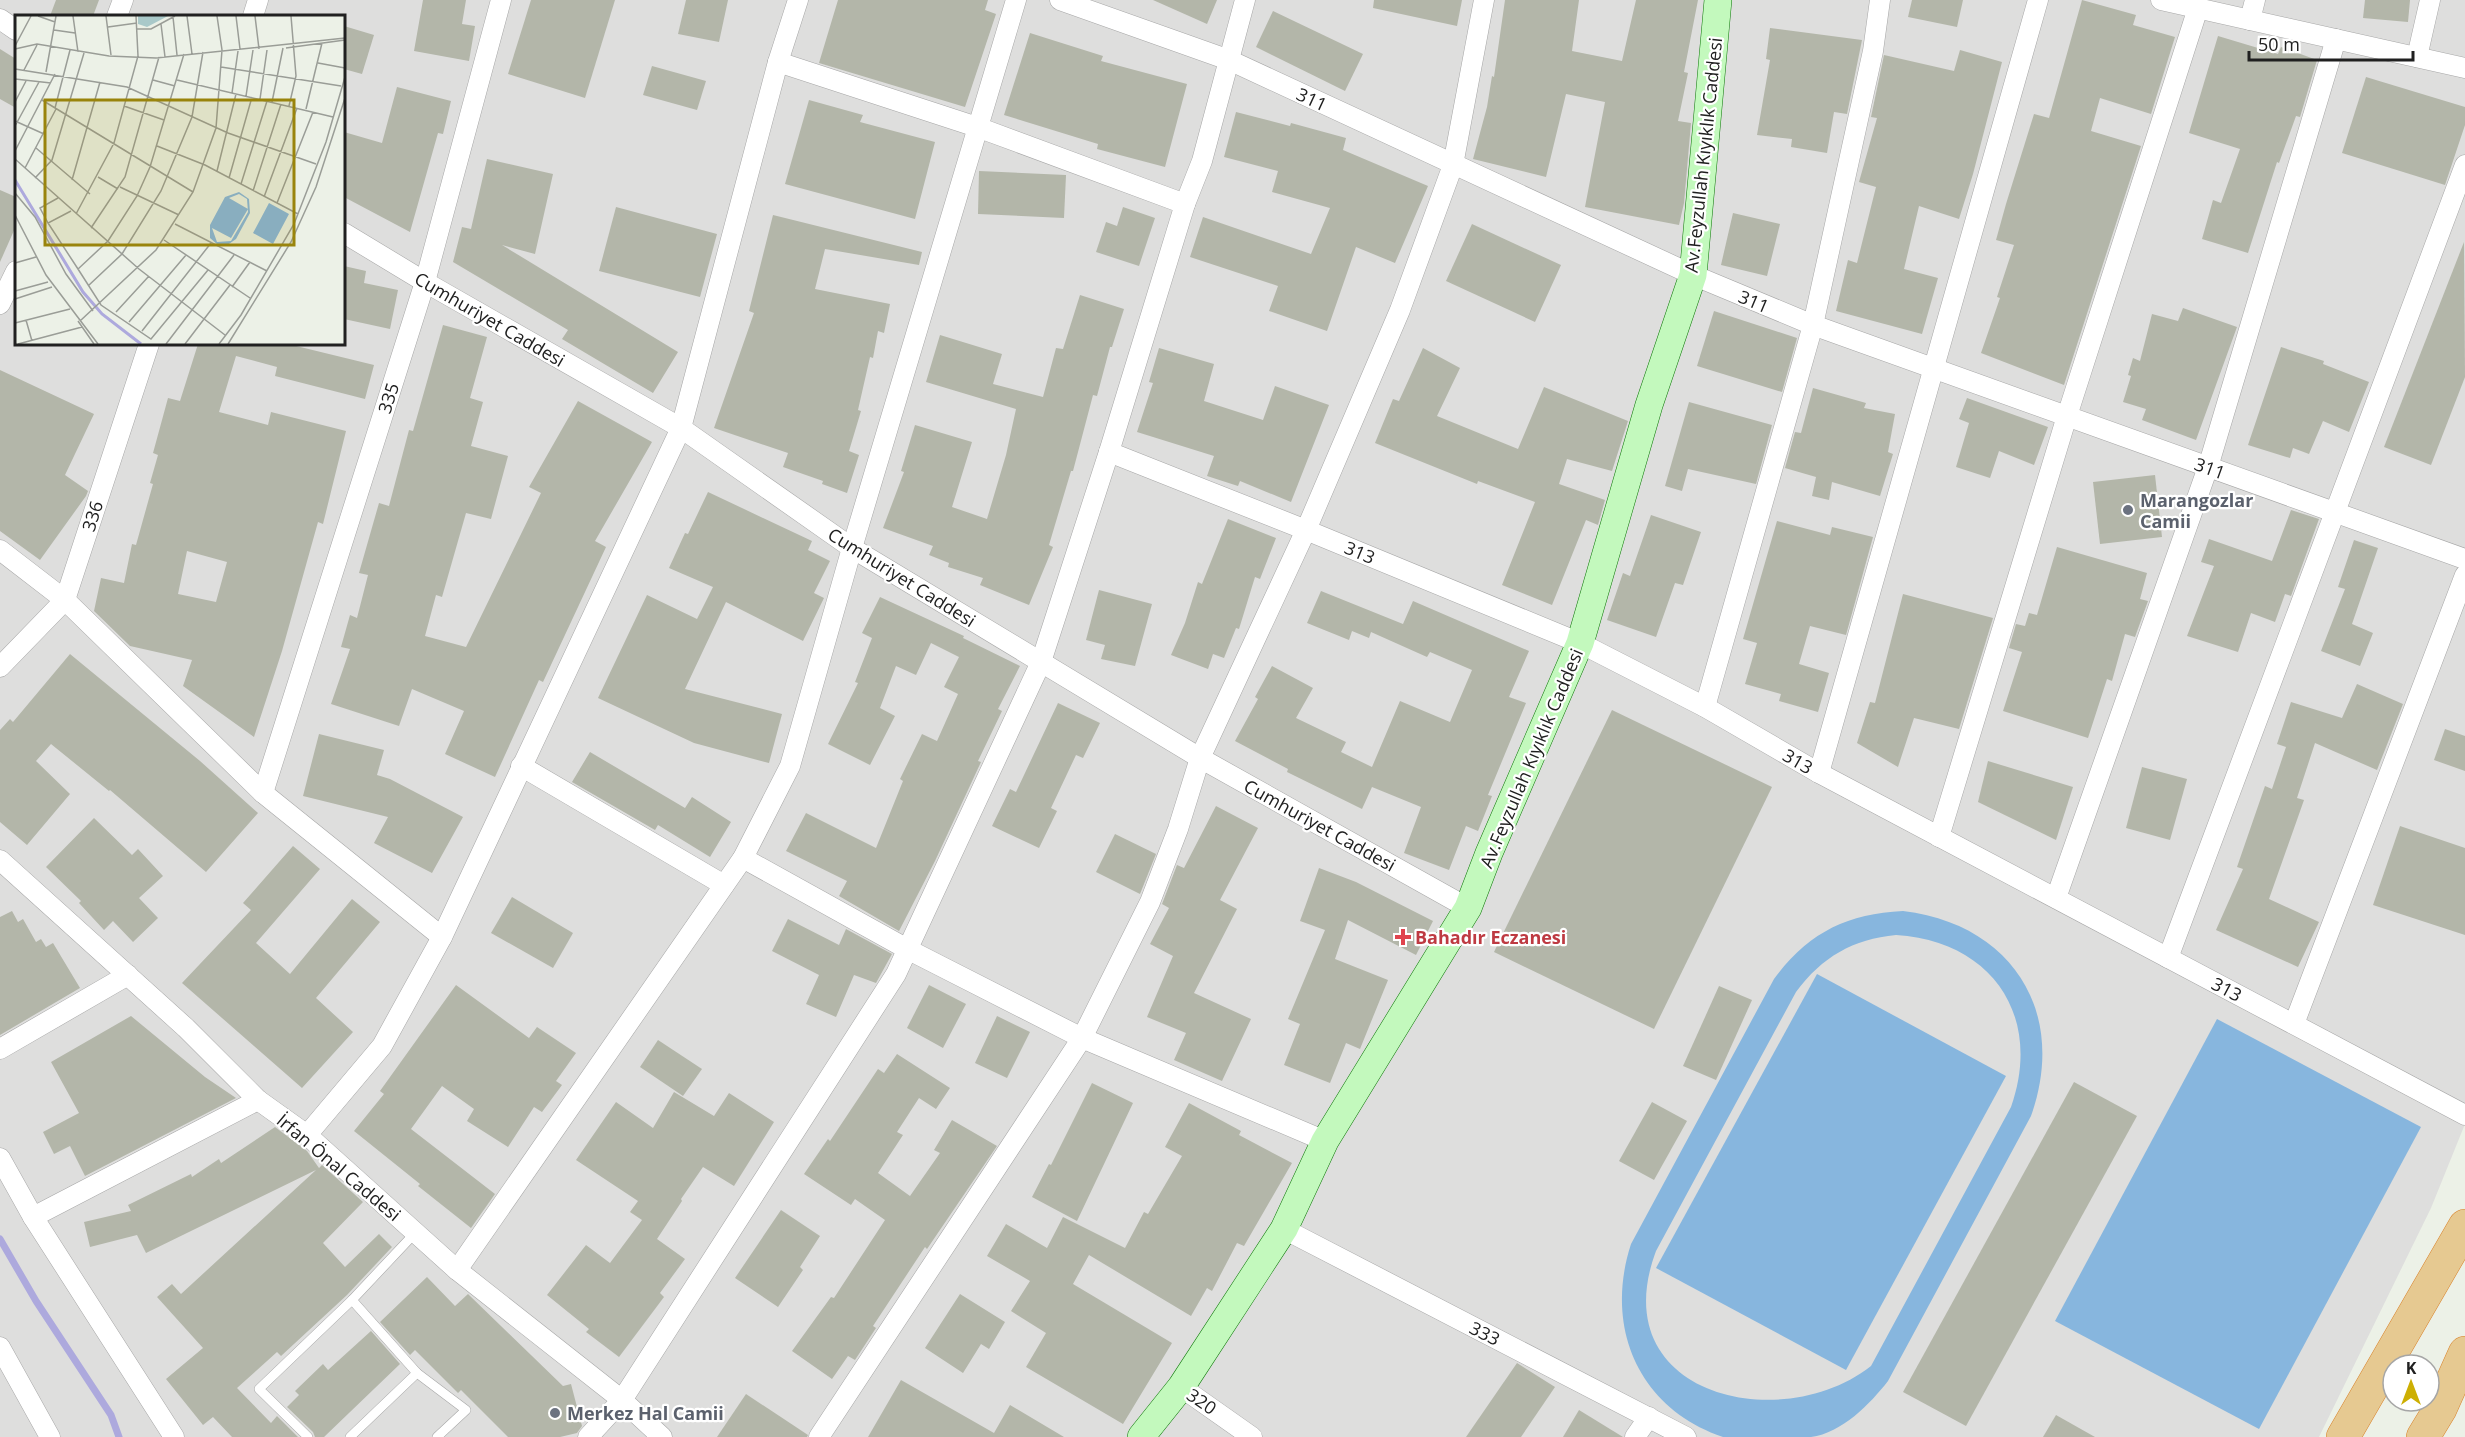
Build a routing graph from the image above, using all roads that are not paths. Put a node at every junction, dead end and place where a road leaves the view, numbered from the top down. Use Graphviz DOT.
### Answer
graph roads {
  1 [pos="123,0"];
  2 [pos="258,0"];
  3 [pos="501,0"];
  4 [pos="798,0"];
  5 [pos="1016,0"];
  6 [pos="1060,0"];
  7 [pos="1245,0"];
  8 [pos="1484,0"];
  9 [pos="1718,0"];
  10 [pos="1880,0"];
  11 [pos="2038,0"];
  12 [pos="2161,0"];
  13 [pos="2255,0"];
  14 [pos="2430,0"];
  15 [pos="2198,8"];
  16 [pos="117,15"];
  17 [pos="253,15"];
  18 [pos="0,20"];
  19 [pos="2250,20"];
  20 [pos="15,29"];
  21 [pos="2336,39"];
  22 [pos="2417,57"];
  23 [pos="1228,60"];
  24 [pos="778,62"];
  25 [pos="2465,68"];
  26 [pos="977,127"];
  27 [pos="1453,165"];
  28 [pos="2465,165"];
  29 [pos="1185,204"];
  30 [pos="345,234"];
  31 [pos="15,272"];
  32 [pos="1693,275"];
  33 [pos="424,282"];
  34 [pos="0,304"];
  35 [pos="1813,325"];
  36 [pos="149,345"];
  37 [pos="1935,369"];
  38 [pos="2067,416"];
  39 [pos="681,428"];
  40 [pos="1109,452"];
  41 [pos="2208,467"];
  42 [pos="2335,512"];
  43 [pos="1306,530"];
  44 [pos="852,548"];
  45 [pos="0,550"];
  46 [pos="2465,559"];
  47 [pos="2465,575"];
  48 [pos="64,600"];
  49 [pos="1580,643"];
  50 [pos="1041,662"];
  51 [pos="0,667"];
  52 [pos="1705,707"];
  53 [pos="1200,758"];
  54 [pos="521,766"];
  55 [pos="1819,773"];
  56 [pos="263,793"];
  57 [pos="1939,837"];
  58 [pos="743,858"];
  59 [pos="0,860"];
  60 [pos="724,885"];
  61 [pos="2056,898"];
  62 [pos="1468,908"];
  63 [pos="442,937"];
  64 [pos="909,950"];
  65 [pos="2168,958"];
  66 [pos="128,975"];
  67 [pos="2294,1024"];
  68 [pos="1082,1038"];
  69 [pos="0,1049"];
  70 [pos="258,1100"];
  71 [pos="2465,1115"];
  72 [pos="307,1135"];
  73 [pos="1326,1141"];
  74 [pos="0,1158"];
  75 [pos="33,1217"];
  76 [pos="2465,1226"];
  77 [pos="1284,1229"];
  78 [pos="416,1233"];
  79 [pos="457,1270"];
  80 [pos="352,1300"];
  81 [pos="0,1347"];
  82 [pos="2465,1353"];
  83 [pos="417,1373"];
  84 [pos="1181,1387"];
  85 [pos="622,1400"];
  86 [pos="1648,1417"];
  87 [pos="50,1437"];
  88 [pos="174,1437"];
  89 [pos="308,1437"];
  90 [pos="350,1437"];
  91 [pos="437,1437"];
  92 [pos="588,1437"];
  93 [pos="662,1437"];
  94 [pos="819,1437"];
  95 [pos="1141,1437"];
  96 [pos="1252,1437"];
  97 [pos="1635,1437"];
  98 [pos="1686,1437"];
  99 [pos="2343,1437"];
  100 [pos="2423,1437"];
  1 -- 16 [label="street"];
  2 -- 17 [label="street"];
  3 -- 33 [label="street, 335"];
  4 -- 24 [label="street"];
  5 -- 26 [label="street"];
  6 -- 23 [label="street, 311"];
  7 -- 23 [label="street"];
  8 -- 27 [label="street"];
  9 -- 32 [label="street, Av.Feyzullah Kıyıklık Caddesi"];
  10 -- 35 [label="street"];
  11 -- 37 [label="street"];
  12 -- 15 [label="street"];
  13 -- 19 [label="street"];
  14 -- 22 [label="street"];
  15 -- 19 [label="street"];
  15 -- 38 [label="street"];
  18 -- 20 [label="street"];
  19 -- 21 [label="street"];
  21 -- 22 [label="street"];
  21 -- 41 [label="street"];
  22 -- 25 [label="street"];
  23 -- 27 [label="street, 311"];
  23 -- 29 [label="street"];
  24 -- 26 [label="street"];
  24 -- 39 [label="street"];
  26 -- 29 [label="street"];
  26 -- 44 [label="street"];
  27 -- 32 [label="street, 311"];
  27 -- 43 [label="street"];
  28 -- 42 [label="street"];
  29 -- 40 [label="street"];
  30 -- 33 [label="street, Cumhuriyet Caddesi"];
  31 -- 34 [label="street"];
  32 -- 35 [label="street, 311"];
  32 -- 49 [label="street, Av.Feyzullah Kıyıklık Caddesi"];
  33 -- 39 [label="street, Cumhuriyet Caddesi"];
  33 -- 56 [label="street, 335"];
  35 -- 37 [label="street, 311"];
  35 -- 52 [label="street"];
  36 -- 48 [label="street, 336"];
  37 -- 38 [label="street, 311"];
  37 -- 55 [label="street"];
  38 -- 41 [label="street, 311"];
  38 -- 57 [label="street"];
  39 -- 44 [label="street, Cumhuriyet Caddesi"];
  39 -- 54 [label="street"];
  40 -- 43 [label="street, 313"];
  40 -- 50 [label="street"];
  41 -- 42 [label="street, 311"];
  41 -- 61 [label="street"];
  42 -- 46 [label="street, 311"];
  42 -- 65 [label="street"];
  43 -- 49 [label="street, 313"];
  43 -- 53 [label="street"];
  44 -- 50 [label="street, Cumhuriyet Caddesi"];
  44 -- 58 [label="street"];
  45 -- 48 [label="street"];
  47 -- 67 [label="street"];
  48 -- 51 [label="street, 336"];
  48 -- 56 [label="street"];
  49 -- 52 [label="street, 313"];
  49 -- 62 [label="street, Av.Feyzullah Kıyıklık Caddesi"];
  50 -- 53 [label="street, Cumhuriyet Caddesi"];
  50 -- 64 [label="street"];
  52 -- 55 [label="street, 313"];
  53 -- 62 [label="street, Cumhuriyet Caddesi"];
  53 -- 68 [label="street"];
  54 -- 60 [label="street"];
  54 -- 63 [label="street"];
  55 -- 57 [label="street, 313"];
  56 -- 63 [label="street"];
  57 -- 61 [label="street, 313"];
  58 -- 60 [label="street"];
  58 -- 64 [label="street"];
  59 -- 66 [label="street, İrfan Önal Caddesi"];
  60 -- 79 [label="street"];
  61 -- 65 [label="street, 313"];
  62 -- 73 [label="street, Av.Feyzullah Kıyıklık Caddesi"];
  63 -- 72 [label="street"];
  64 -- 68 [label="street"];
  64 -- 85 [label="street"];
  65 -- 67 [label="street, 313"];
  66 -- 69 [label="street"];
  66 -- 70 [label="street, İrfan Önal Caddesi"];
  67 -- 71 [label="street, 313"];
  68 -- 73 [label="street"];
  68 -- 94 [label="street"];
  70 -- 72 [label="street, İrfan Önal Caddesi"];
  70 -- 75 [label="street"];
  72 -- 78 [label="street, İrfan Önal Caddesi"];
  73 -- 77 [label="street, Av.Feyzullah Kıyıklık Caddesi"];
  74 -- 75 [label="street"];
  75 -- 88 [label="street"];
  76 -- 99 [label="highway"];
  77 -- 84 [label="street, Av.Feyzullah Kıyıklık Caddesi"];
  77 -- 86 [label="street, 333"];
  78 -- 79 [label="street, İrfan Önal Caddesi"];
  78 -- 80 [label="lane"];
  79 -- 85 [label="street, İrfan Önal Caddesi"];
  80 -- 83 [label="lane"];
  80 -- 89 [label="lane"];
  81 -- 87 [label="street"];
  82 -- 100 [label="highway"];
  83 -- 90 [label="lane"];
  83 -- 91 [label="lane"];
  84 -- 95 [label="street, Av.Feyzullah Kıyıklık Caddesi"];
  84 -- 96 [label="street, 320"];
  85 -- 92 [label="street"];
  85 -- 93 [label="street, İrfan Önal Caddesi"];
  86 -- 97 [label="street"];
  86 -- 98 [label="street, 333"];
}
